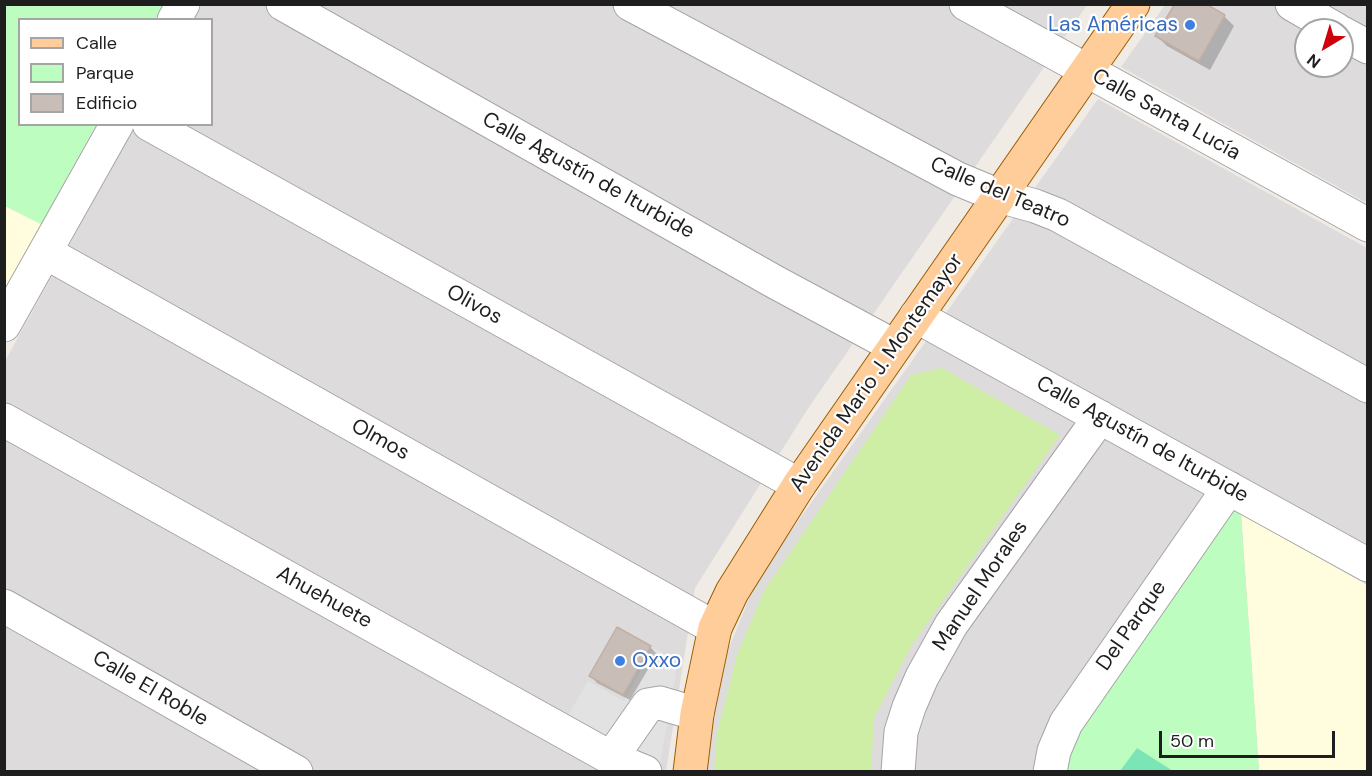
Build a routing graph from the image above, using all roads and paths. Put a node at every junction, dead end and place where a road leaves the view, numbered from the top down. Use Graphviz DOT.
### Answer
graph roads {
  1 [pos="183,4"];
  2 [pos="283,4"];
  3 [pos="630,4"];
  4 [pos="966,4"];
  5 [pos="1133,4"];
  6 [pos="1292,4"];
  7 [pos="175,18"];
  8 [pos="1316,18"];
  9 [pos="1354,39"];
  10 [pos="1368,47"];
  11 [pos="1086,71"];
  12 [pos="116,126"];
  13 [pos="152,126"];
  14 [pos="999,196"];
  15 [pos="1368,225"];
  16 [pos="45,252"];
  17 [pos="916,316"];
  18 [pos="4,325"];
  19 [pos="894,346"];
  20 [pos="1368,386"];
  21 [pos="1100,417"];
  22 [pos="4,420"];
  23 [pos="799,485"];
  24 [pos="1229,488"];
  25 [pos="1368,565"];
  26 [pos="4,606"];
  27 [pos="715,628"];
  28 [pos="697,714"];
  29 [pos="611,758"];
  30 [pos="296,771"];
  31 [pos="645,771"];
  32 [pos="690,771"];
  33 [pos="898,771"];
  34 [pos="1050,771"];
  1 -- 7 [label="street"];
  2 -- 19 [label="street, Calle Agustín de Iturbide"];
  3 -- 14 [label="street, Calle del Teatro"];
  4 -- 11 [label="street, Calle Santa Lucía"];
  5 -- 11 [label="main road, Avenida Mario J. Montemayor"];
  6 -- 8 [label="street"];
  9 -- 10 [label="street"];
  11 -- 14 [label="main road, Avenida Mario J. Montemayor"];
  11 -- 15 [label="street, Calle Santa Lucía"];
  12 -- 16 [label="street"];
  13 -- 23 [label="street, Olivos"];
  14 -- 17 [label="main road, Avenida Mario J. Montemayor"];
  14 -- 20 [label="street, Calle del Teatro"];
  16 -- 18 [label="street"];
  16 -- 27 [label="street, Olmos"];
  17 -- 19 [label="main road, Avenida Mario J. Montemayor"];
  17 -- 21 [label="street, Calle Agustín de Iturbide"];
  19 -- 23 [label="main road, Avenida Mario J. Montemayor"];
  21 -- 24 [label="street, Calle Agustín de Iturbide"];
  21 -- 33 [label="street, Manuel Morales"];
  22 -- 29 [label="street, Ahuehuete"];
  23 -- 27 [label="main road, Avenida Mario J. Montemayor"];
  24 -- 25 [label="street, Calle Agustín de Iturbide"];
  24 -- 34 [label="street, Del Parque"];
  26 -- 30 [label="street, Calle El Roble"];
  27 -- 28 [label="main road, Avenida Mario J. Montemayor"];
  28 -- 29 [label="street"];
  28 -- 32 [label="main road, Avenida Mario J. Montemayor"];
  29 -- 31 [label="street, Ahuehuete"];
}
